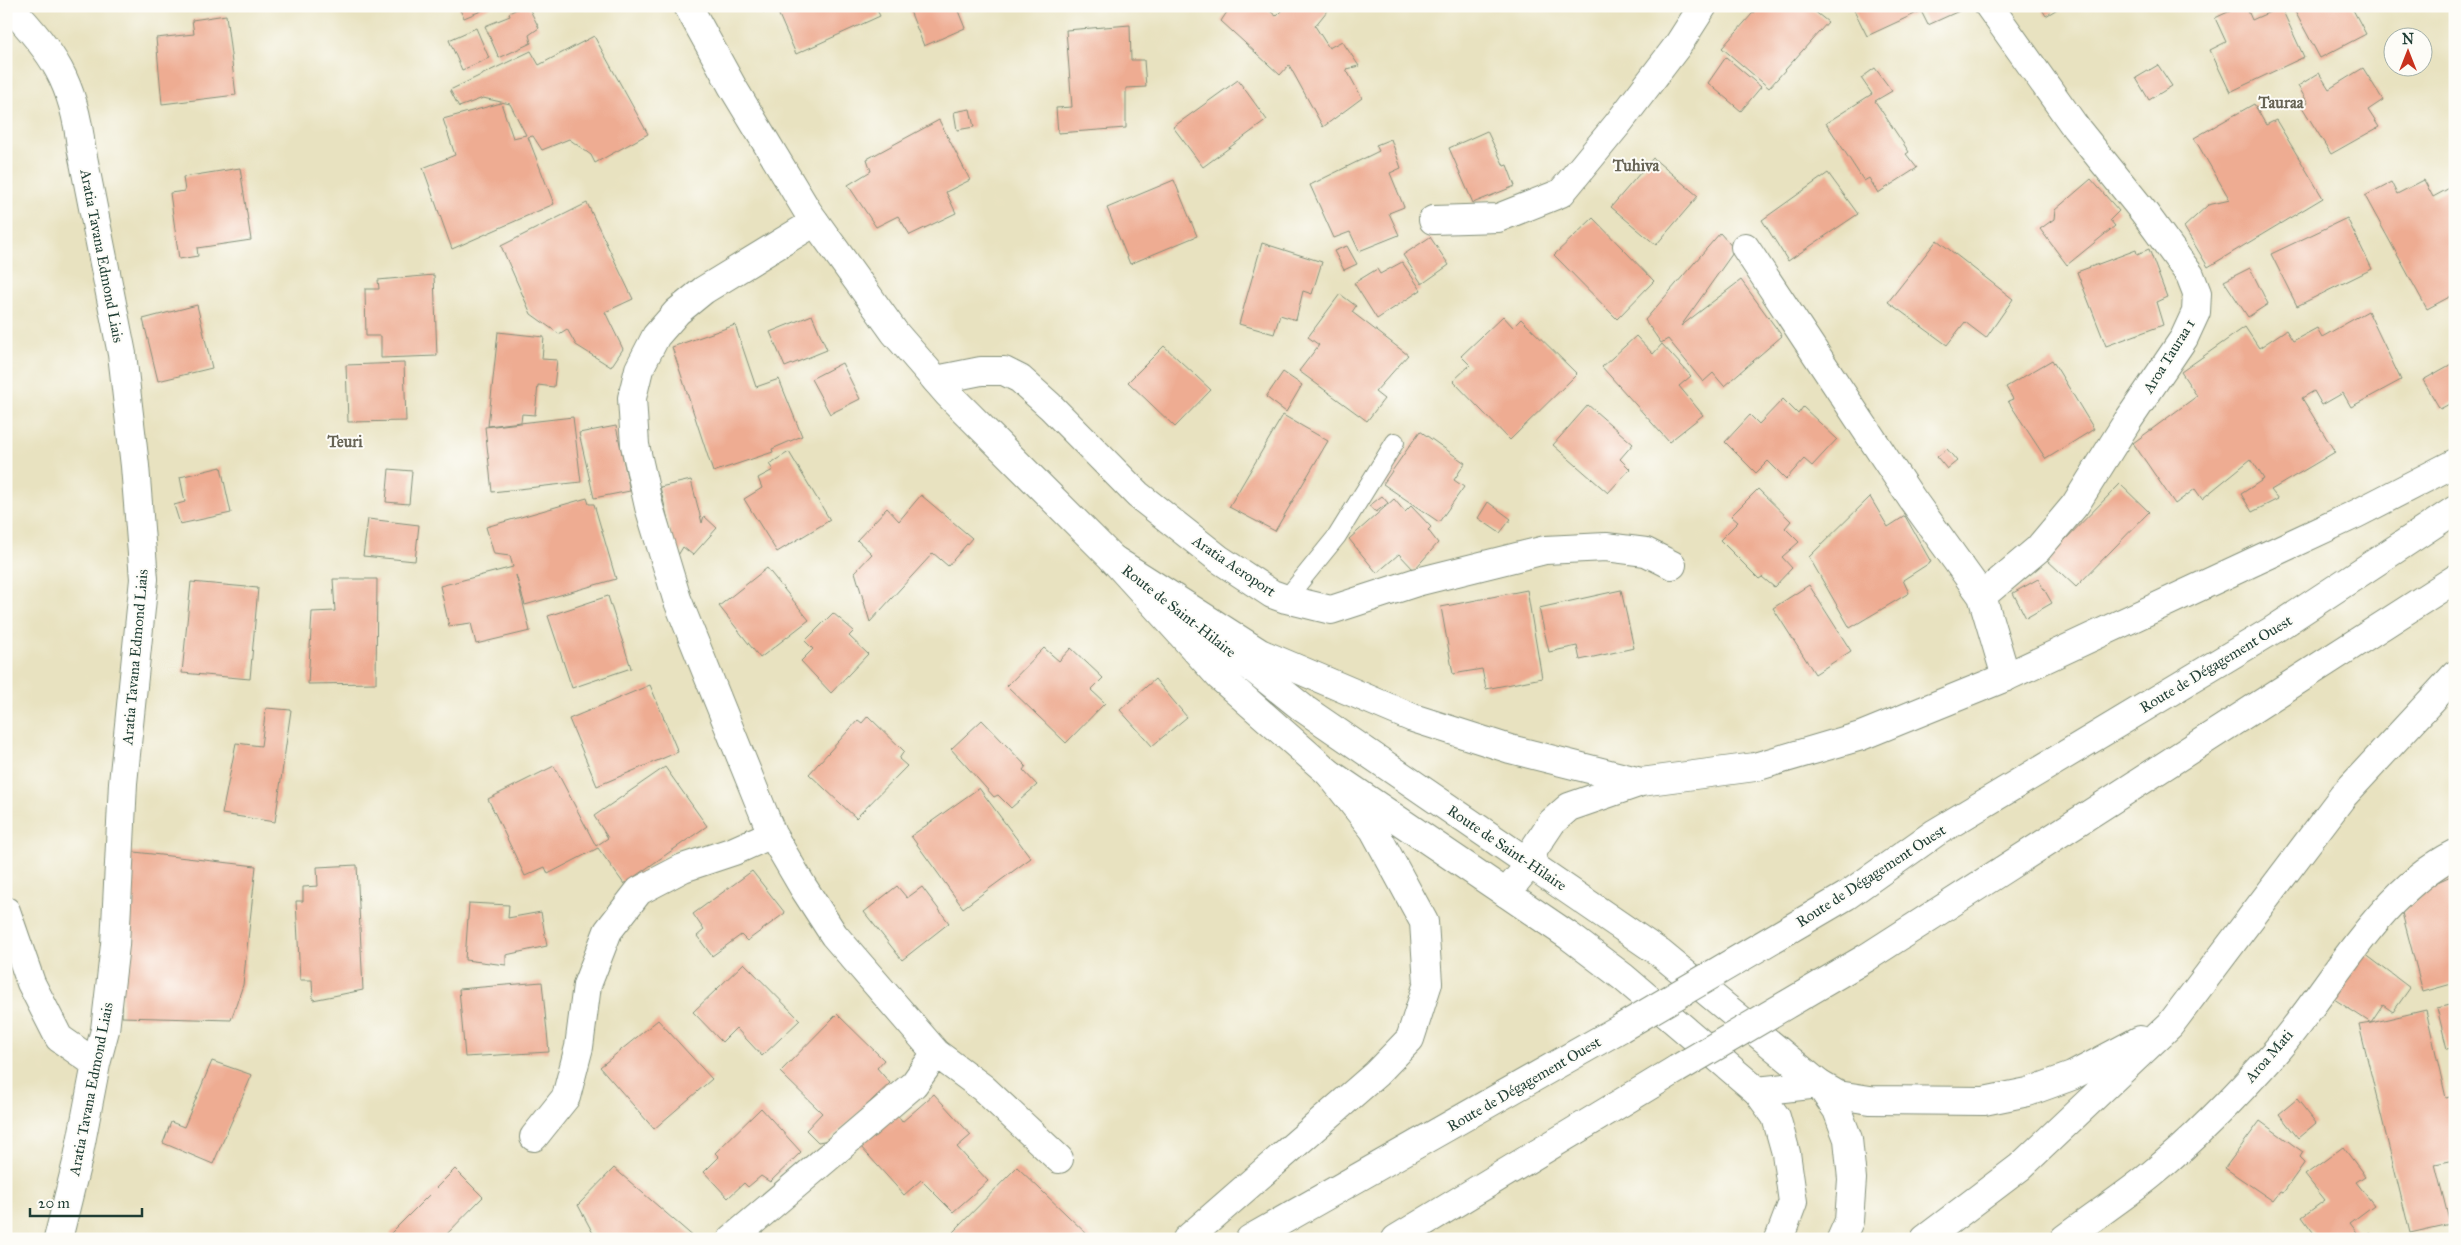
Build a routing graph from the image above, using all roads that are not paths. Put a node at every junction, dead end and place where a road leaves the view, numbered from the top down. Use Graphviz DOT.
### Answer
graph roads {
  1 [pos="9,6"];
  2 [pos="688,6"];
  3 [pos="1703,6"];
  4 [pos="1989,6"];
  5 [pos="1433,220"];
  6 [pos="815,222"];
  7 [pos="1745,247"];
  8 [pos="936,380"];
  9 [pos="1395,442"];
  10 [pos="2455,463"];
  11 [pos="2455,510"];
  12 [pos="1113,559"];
  13 [pos="1672,565"];
  14 [pos="2455,579"];
  15 [pos="1982,596"];
  16 [pos="1286,599"];
  17 [pos="2455,675"];
  18 [pos="2006,677"];
  19 [pos="1329,773"];
  20 [pos="1641,782"];
  21 [pos="772,834"];
  22 [pos="2455,854"];
  23 [pos="1531,863"];
  24 [pos="1506,893"];
  25 [pos="6,910"];
  26 [pos="2170,1025"];
  27 [pos="936,1054"];
  28 [pos="96,1064"];
  29 [pos="1820,1084"];
  30 [pos="1757,1091"];
  31 [pos="534,1137"];
  32 [pos="1059,1158"];
  33 [pos="58,1239"];
  34 [pos="732,1239"];
  35 [pos="1187,1239"];
  36 [pos="1250,1239"];
  37 [pos="1396,1239"];
  38 [pos="1779,1239"];
  39 [pos="1841,1239"];
  40 [pos="1925,1239"];
  41 [pos="2064,1239"];
  1 -- 28 [label="main road, Aratia Tavana Edmond Liais"];
  2 -- 6 [label="main road"];
  3 -- 5 [label="main road"];
  4 -- 15 [label="main road, Aroa Tauraa 1"];
  6 -- 8 [label="main road"];
  6 -- 21 [label="main road"];
  7 -- 15 [label="main road"];
  8 -- 12 [label="main road"];
  8 -- 16 [label="main road, Aratia Aeroport"];
  9 -- 16 [label="lane"];
  10 -- 18 [label="main road"];
  11 -- 36 [label="main road, Route de Dégagement Ouest, bridge"];
  12 -- 19 [label="main road, Route de Saint-Hilaire"];
  12 -- 20 [label="main road"];
  12 -- 23 [label="main road, Route de Saint-Hilaire"];
  13 -- 16 [label="main road, Aratia Aeroport"];
  14 -- 37 [label="main road, bridge"];
  15 -- 18 [label="main road"];
  17 -- 26 [label="main road"];
  18 -- 20 [label="main road"];
  19 -- 24 [label="main road, Route de Saint-Hilaire"];
  19 -- 35 [label="main road"];
  20 -- 23 [label="main road"];
  21 -- 27 [label="main road"];
  21 -- 31 [label="main road"];
  22 -- 41 [label="main road, Aroa Mati"];
  23 -- 24 [label="main road"];
  23 -- 29 [label="main road, Route de Saint-Hilaire"];
  24 -- 30 [label="main road, Route de Saint-Hilaire"];
  25 -- 28 [label="main road"];
  26 -- 29 [label="main road"];
  26 -- 40 [label="main road"];
  27 -- 32 [label="main road"];
  27 -- 34 [label="main road"];
  28 -- 33 [label="main road, Aratia Tavana Edmond Liais"];
  29 -- 30 [label="main road"];
  29 -- 39 [label="main road, Route de Saint-Hilaire"];
  30 -- 38 [label="main road, Route de Saint-Hilaire"];
}
